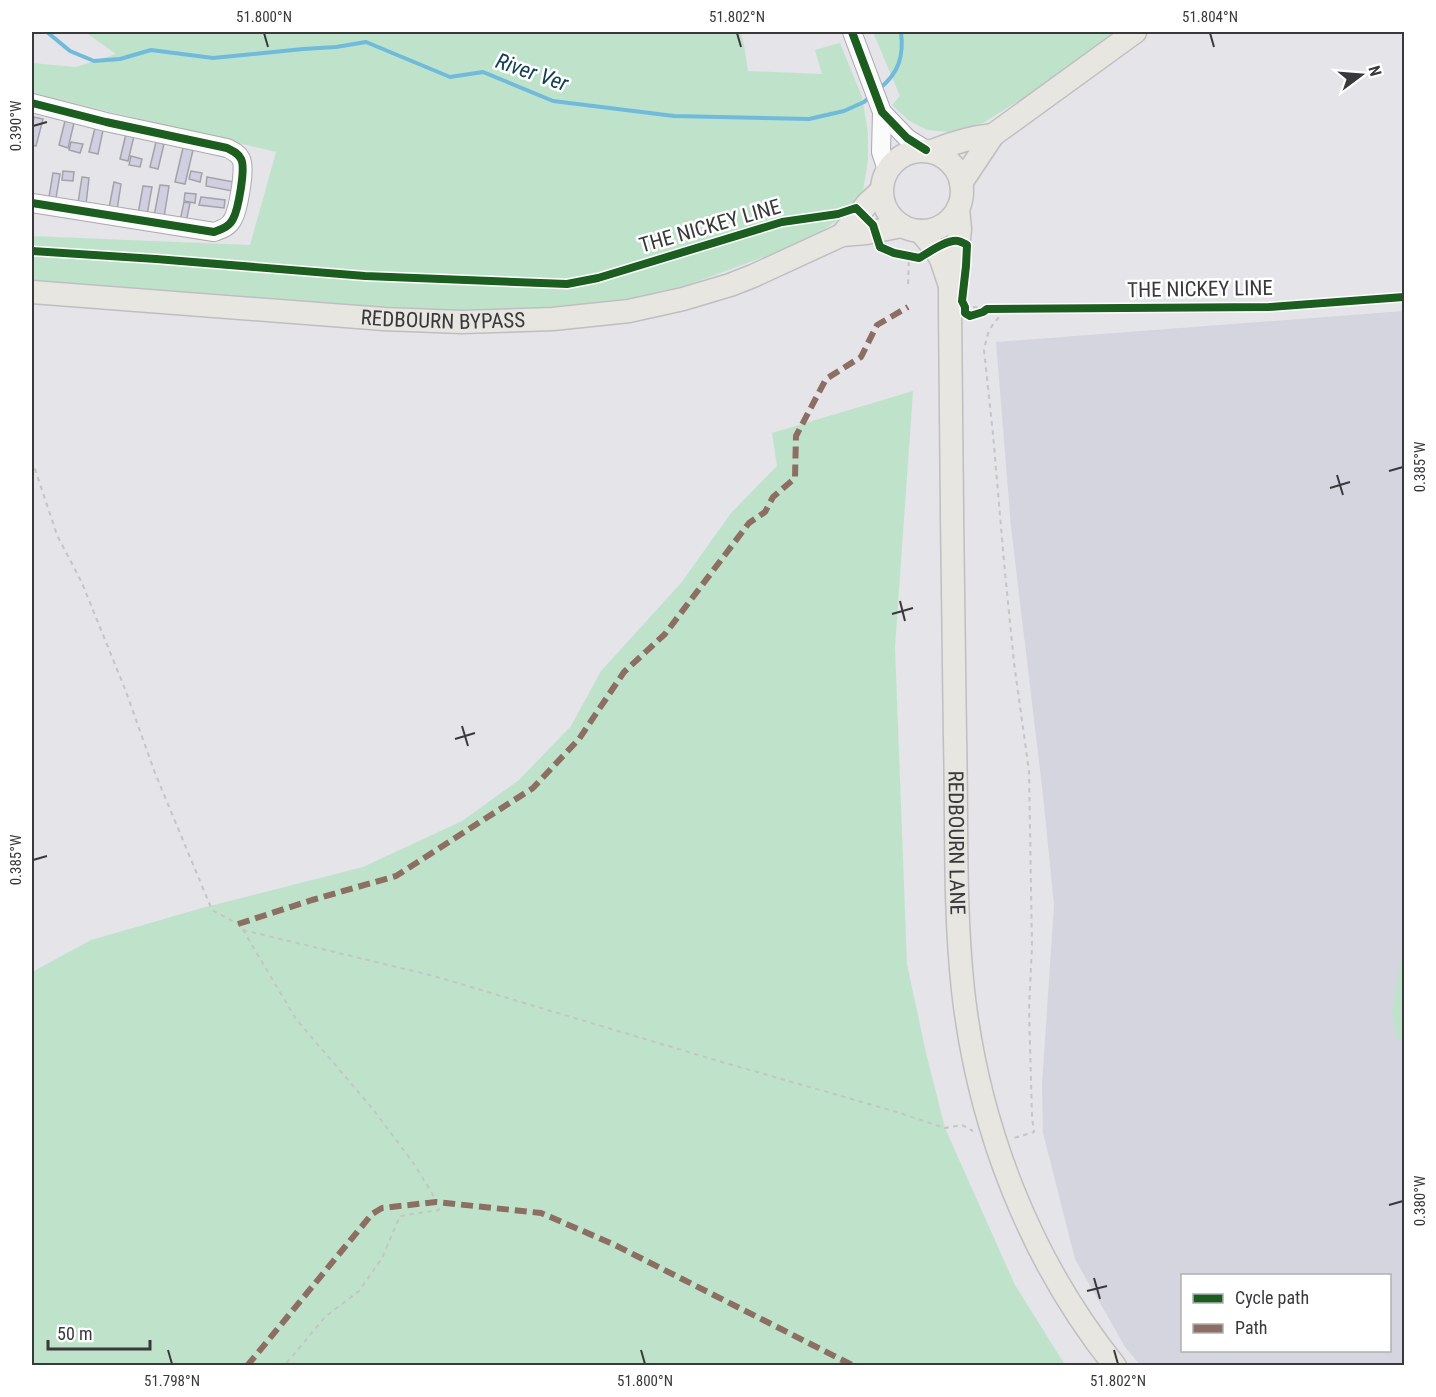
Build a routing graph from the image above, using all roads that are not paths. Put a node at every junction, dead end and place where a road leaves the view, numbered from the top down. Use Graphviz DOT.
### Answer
graph roads {
  1 [pos="852,32"];
  2 [pos="1135,32"];
  3 [pos="32,103"];
  4 [pos="879,105"];
  5 [pos="993,135"];
  6 [pos="929,151"];
  7 [pos="887,170"];
  8 [pos="961,183"];
  9 [pos="881,191"];
  10 [pos="32,203"];
  11 [pos="958,208"];
  12 [pos="911,229"];
  13 [pos="842,235"];
  14 [pos="950,286"];
  15 [pos="32,292"];
  16 [pos="1115,1365"];
  1 -- 4 [label="street"];
  2 -- 5 [label="main road"];
  3 -- 10 [label="street"];
  4 -- 6 [label="street"];
  4 -- 7 [label="street"];
  5 -- 6 [label="main road"];
  5 -- 8 [label="main road"];
  6 -- 7 [label="main road"];
  6 -- 8 [label="main road"];
  7 -- 9 [label="main road"];
  8 -- 11 [label="main road"];
  9 -- 12 [label="main road"];
  9 -- 13 [label="main road, REDBOURN BYPASS"];
  11 -- 12 [label="main road"];
  11 -- 14 [label="main road, REDBOURN LANE"];
  12 -- 13 [label="main road, REDBOURN BYPASS"];
  12 -- 14 [label="main road, REDBOURN LANE"];
  13 -- 15 [label="main road, REDBOURN BYPASS"];
  14 -- 16 [label="main road, REDBOURN LANE"];
}
